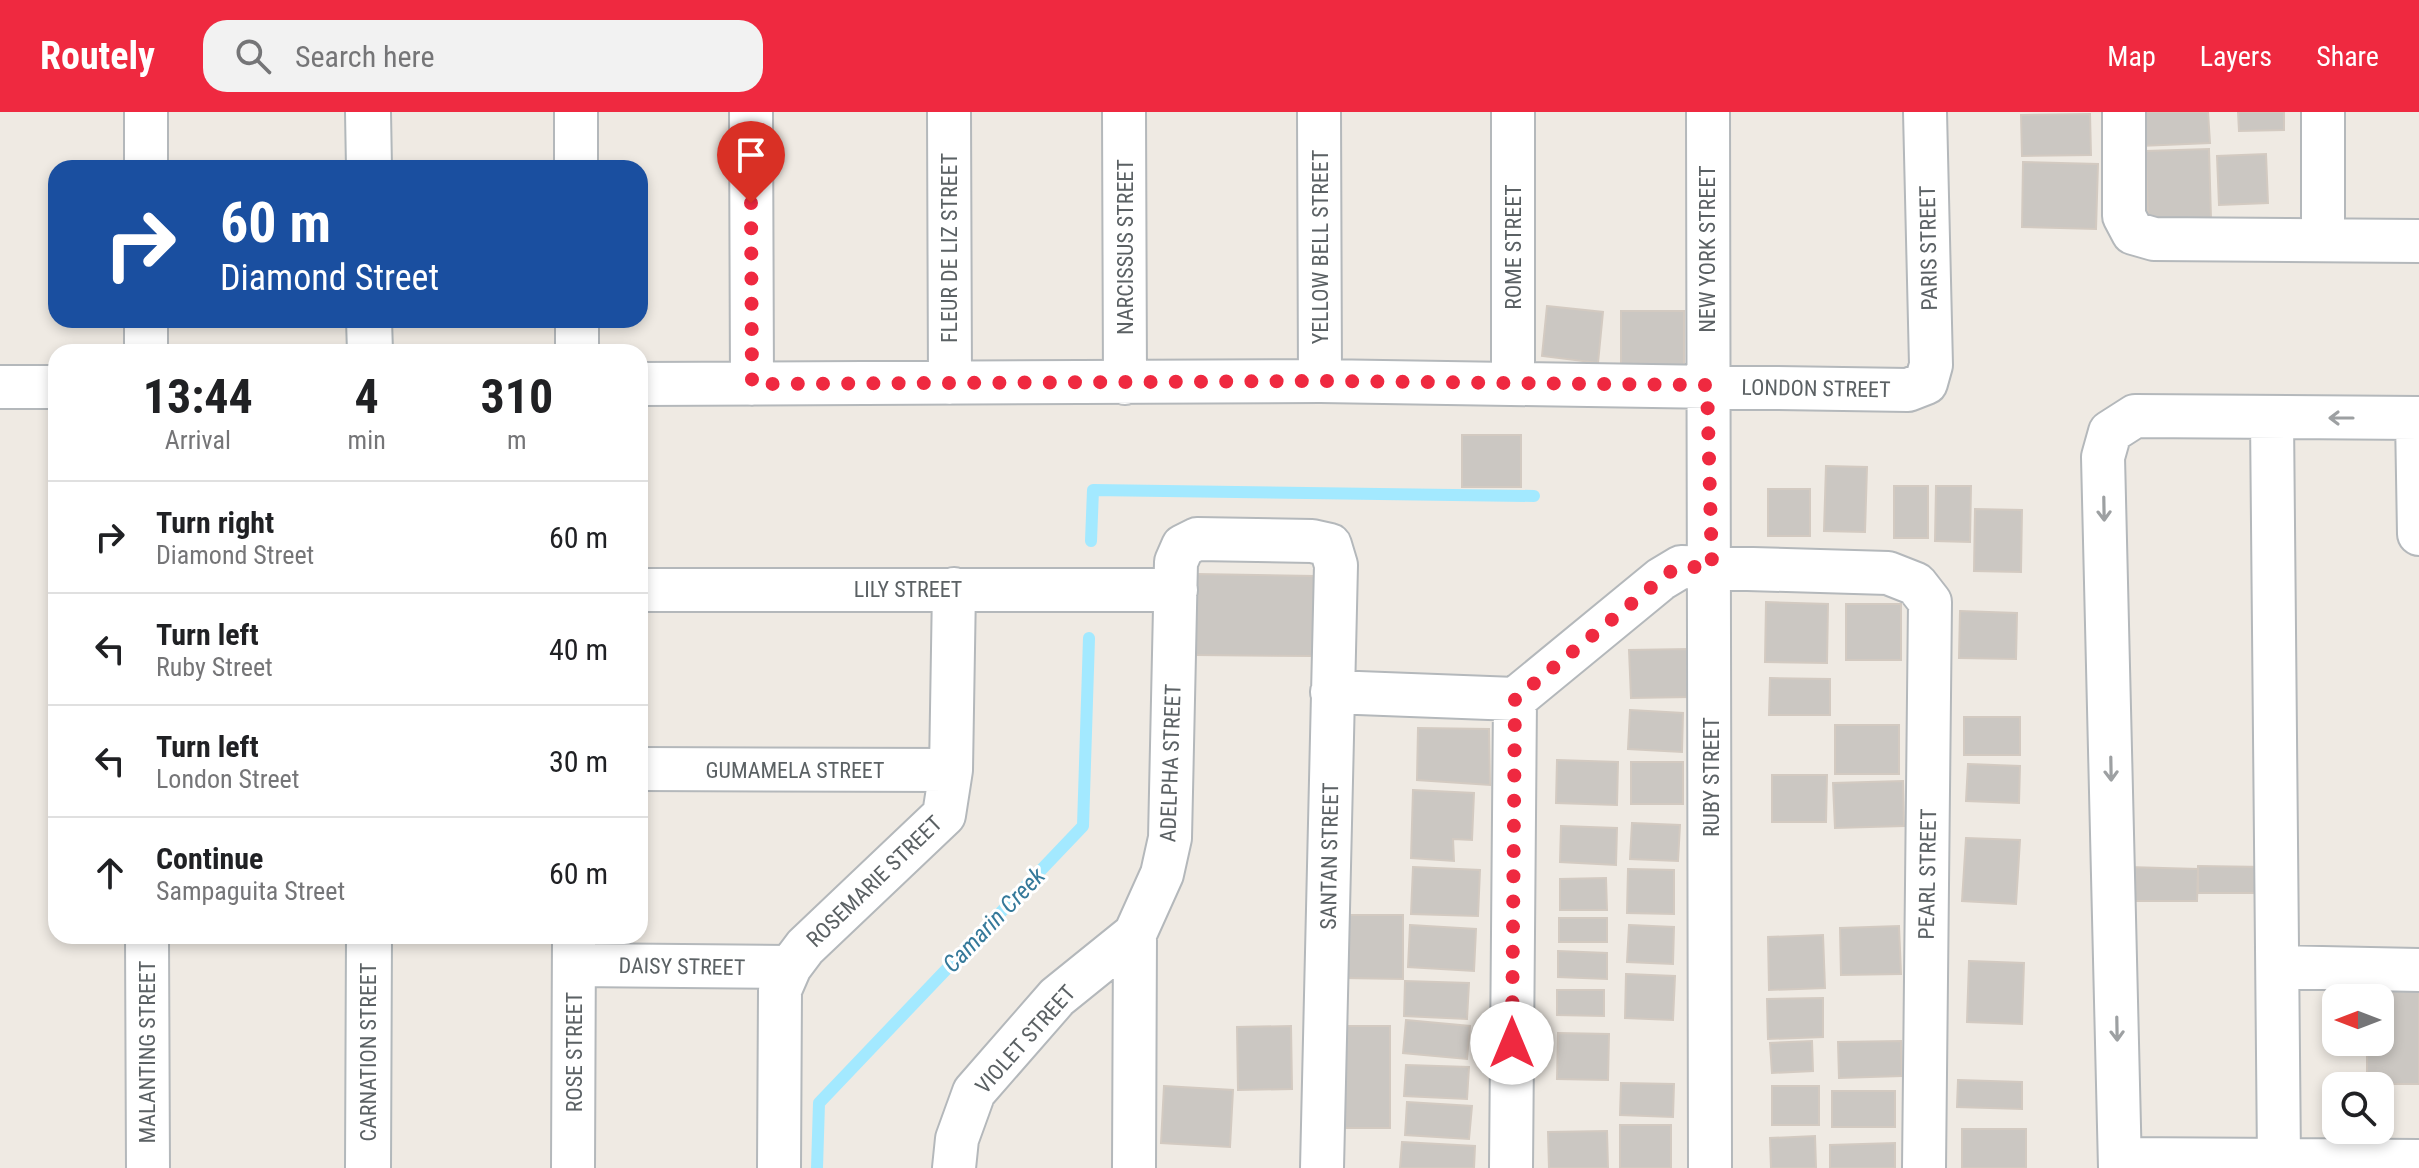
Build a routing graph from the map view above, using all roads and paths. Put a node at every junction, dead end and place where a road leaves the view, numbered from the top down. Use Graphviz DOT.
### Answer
graph roads {
  1 [pos="146,112"];
  2 [pos="368,112"];
  3 [pos="576,112"];
  4 [pos="751,112"];
  5 [pos="949,112"];
  6 [pos="1124,112"];
  7 [pos="1319,112"];
  8 [pos="1513,112"];
  9 [pos="1708,112"];
  10 [pos="1925,112"];
  11 [pos="2124,112"];
  12 [pos="2323,112"];
  13 [pos="146,160"];
  14 [pos="369,160"];
  15 [pos="576,160"];
  16 [pos="2323,240"];
  17 [pos="2419,241"];
  18 [pos="1320,381"];
  19 [pos="950,383"];
  20 [pos="1125,383"];
  21 [pos="1513,383"];
  22 [pos="1926,383"];
  23 [pos="648,384"];
  24 [pos="752,384"];
  25 [pos="1707,385"];
  26 [pos="0,387"];
  27 [pos="48,387"];
  28 [pos="2272,418"];
  29 [pos="2418,418"];
  30 [pos="2419,534"];
  31 [pos="1183,546"];
  32 [pos="1712,567"];
  33 [pos="954,589"];
  34 [pos="648,590"];
  35 [pos="1176,590"];
  36 [pos="1332,692"];
  37 [pos="1515,699"];
  38 [pos="648,769"];
  39 [pos="951,770"];
  40 [pos="1135,934"];
  41 [pos="147,944"];
  42 [pos="369,944"];
  43 [pos="574,950"];
  44 [pos="790,967"];
  45 [pos="2279,967"];
  46 [pos="2419,970"];
  47 [pos="2279,1160"];
  48 [pos="2419,1161"];
  49 [pos="2120,1163"];
  50 [pos="148,1168"];
  51 [pos="368,1168"];
  52 [pos="573,1168"];
  53 [pos="779,1168"];
  54 [pos="954,1168"];
  55 [pos="1134,1168"];
  56 [pos="1322,1168"];
  57 [pos="1511,1168"];
  58 [pos="1710,1168"];
  59 [pos="1924,1168"];
  1 -- 13 [label="street"];
  2 -- 14 [label="street"];
  3 -- 15 [label="street"];
  4 -- 24 [label="street"];
  5 -- 19 [label="street, FLEUR DE LIZ STREET"];
  6 -- 20 [label="street, NARCISSUS STREET"];
  7 -- 18 [label="street, YELLOW BELL STREET"];
  8 -- 21 [label="street, ROME STREET"];
  9 -- 25 [label="street, NEW YORK STREET"];
  10 -- 22 [label="street, PARIS STREET"];
  11 -- 16 [label="street"];
  12 -- 16 [label="street"];
  16 -- 17 [label="street"];
  18 -- 20 [label="street, LONDON STREET"];
  18 -- 21 [label="street, LONDON STREET"];
  19 -- 20 [label="street, LONDON STREET"];
  19 -- 24 [label="street, LONDON STREET"];
  21 -- 25 [label="street, LONDON STREET"];
  22 -- 25 [label="street, LONDON STREET"];
  23 -- 24 [label="street, LONDON STREET"];
  25 -- 32 [label="street, RUBY STREET"];
  26 -- 27 [label="street"];
  29 -- 28 [label="street, one-way"];
  28 -- 45 [label="street"];
  28 -- 49 [label="street, one-way"];
  29 -- 30 [label="street"];
  31 -- 35 [label="street, ADELPHA STREET"];
  31 -- 36 [label="street, SANTAN STREET"];
  32 -- 37 [label="street"];
  32 -- 58 [label="street, RUBY STREET"];
  32 -- 59 [label="street, PEARL STREET"];
  33 -- 34 [label="street, LILY STREET"];
  33 -- 35 [label="street, LILY STREET"];
  33 -- 39 [label="street, ROSEMARIE STREET"];
  35 -- 40 [label="street, ADELPHA STREET"];
  36 -- 37 [label="street"];
  36 -- 56 [label="street, SANTAN STREET"];
  37 -- 57 [label="street"];
  38 -- 39 [label="street, GUMAMELA STREET"];
  39 -- 44 [label="street, ROSEMARIE STREET"];
  40 -- 54 [label="street, VIOLET STREET"];
  40 -- 55 [label="street, ADELPHA STREET"];
  41 -- 50 [label="street, MALANTING STREET"];
  42 -- 51 [label="street, CARNATION STREET"];
  43 -- 44 [label="street, DAISY STREET"];
  43 -- 52 [label="street, ROSE STREET"];
  44 -- 53 [label="street, ROSEMARIE STREET"];
  45 -- 46 [label="street"];
  45 -- 47 [label="street"];
  47 -- 48 [label="street"];
  47 -- 49 [label="street"];
}
